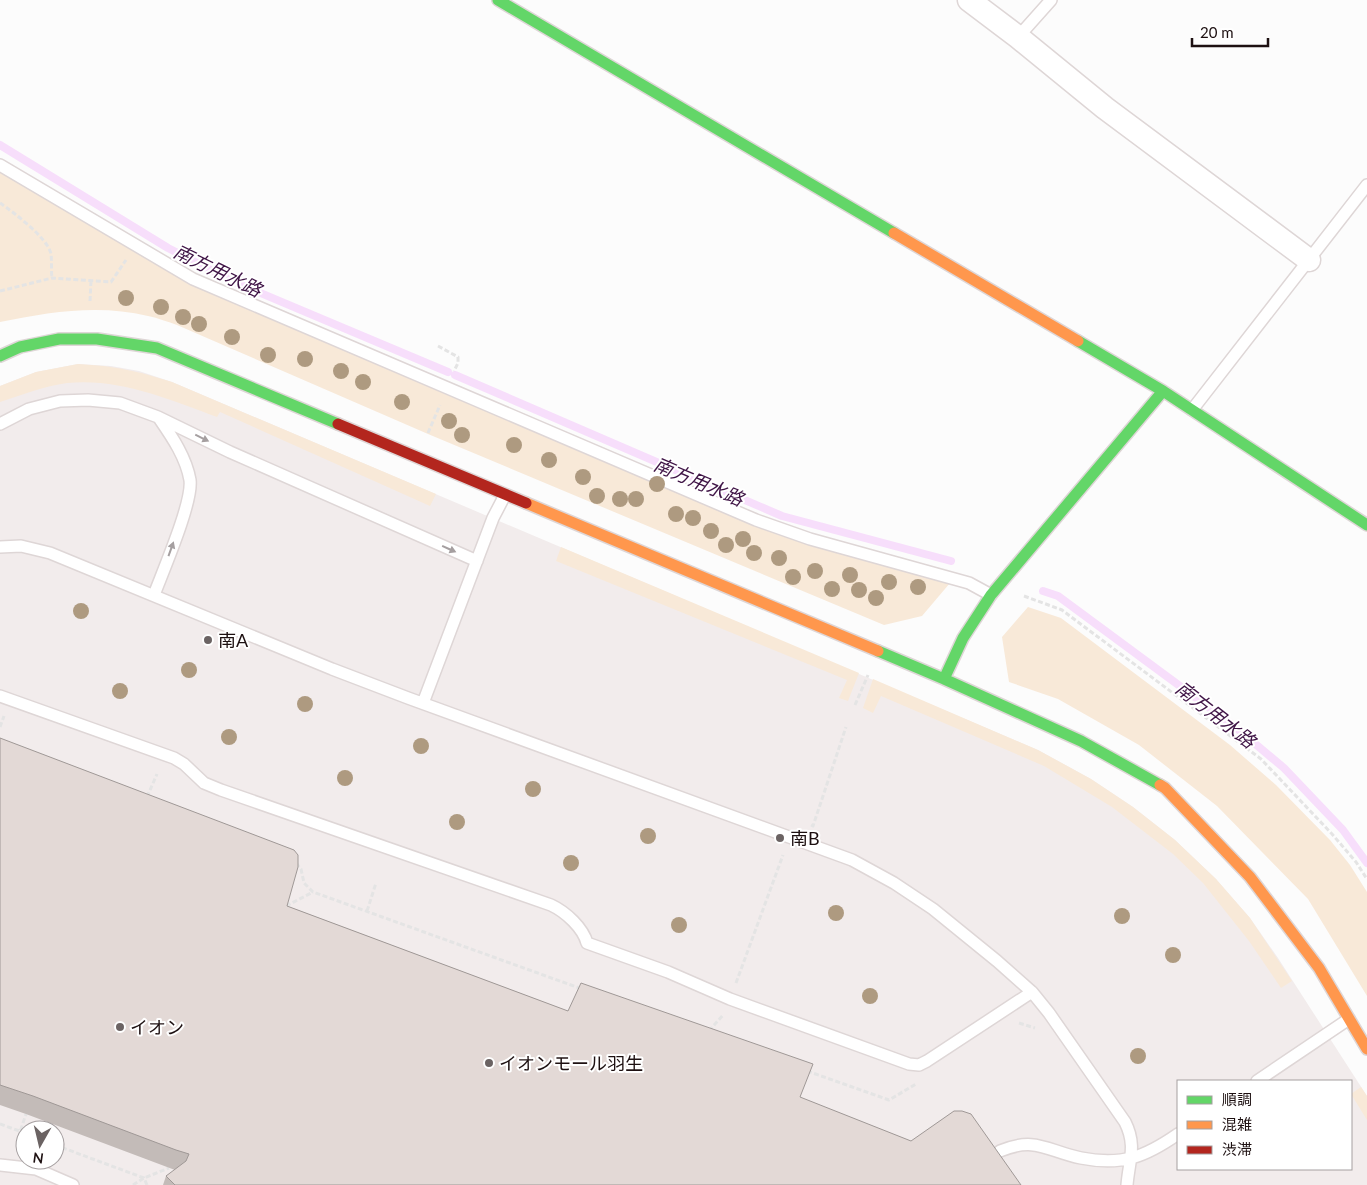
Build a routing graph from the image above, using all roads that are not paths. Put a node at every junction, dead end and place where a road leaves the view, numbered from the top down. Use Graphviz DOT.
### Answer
graph roads {
  1 [pos="498,0"];
  2 [pos="969,0"];
  3 [pos="1050,0"];
  4 [pos="1018,37"];
  5 [pos="0,165"];
  6 [pos="1367,185"];
  7 [pos="1309,260"];
  8 [pos="0,356"];
  9 [pos="1163,391"];
  10 [pos="1192,410"];
  11 [pos="158,417"];
  12 [pos="0,424"];
  13 [pos="505,495"];
  14 [pos="1367,524"];
  15 [pos="0,547"];
  16 [pos="477,562"];
  17 [pos="154,595"];
  18 [pos="991,596"];
  19 [pos="944,679"];
  20 [pos="0,696"];
  21 [pos="423,703"];
  22 [pos="1032,992"];
  23 [pos="1349,1019"];
  24 [pos="1367,1048"];
  25 [pos="1258,1080"];
  26 [pos="1177,1135"];
  27 [pos="1000,1151"];
  28 [pos="1130,1159"];
  29 [pos="0,1165"];
  30 [pos="73,1185"];
  31 [pos="1127,1185"];
  1 -- 9 [label="street"];
  2 -- 4 [label="street"];
  3 -- 4 [label="lane"];
  4 -- 7 [label="street"];
  5 -- 18 [label="lane"];
  6 -- 7 [label="lane"];
  7 -- 10 [label="lane"];
  8 -- 13 [label="street"];
  9 -- 10 [label="street"];
  9 -- 18 [label="street"];
  10 -- 14 [label="street"];
  11 -- 12 [label="lane"];
  11 -- 16 [label="lane, one-way"];
  17 -- 11 [label="lane, one-way"];
  13 -- 16 [label="lane"];
  13 -- 19 [label="street"];
  15 -- 17 [label="lane"];
  16 -- 21 [label="lane"];
  17 -- 21 [label="lane"];
  18 -- 19 [label="street"];
  19 -- 23 [label="street"];
  20 -- 22 [label="lane"];
  21 -- 22 [label="lane"];
  22 -- 28 [label="lane"];
  23 -- 24 [label="street"];
  23 -- 25 [label="lane"];
  26 -- 28 [label="lane"];
  27 -- 28 [label="lane"];
  28 -- 31 [label="lane"];
  29 -- 30 [label="lane"];
}
